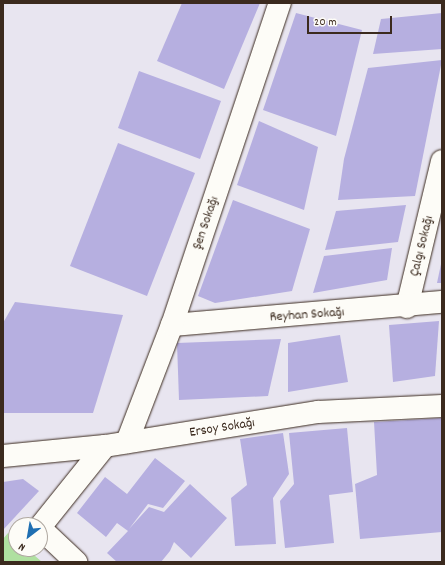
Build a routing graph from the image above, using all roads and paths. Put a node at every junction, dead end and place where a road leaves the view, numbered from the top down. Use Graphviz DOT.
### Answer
graph roads {
  1 [pos="280,3"];
  2 [pos="442,161"];
  3 [pos="442,302"];
  4 [pos="407,307"];
  5 [pos="172,325"];
  6 [pos="442,406"];
  7 [pos="127,442"];
  8 [pos="105,446"];
  9 [pos="3,456"];
  10 [pos="48,517"];
  11 [pos="48,535"];
  12 [pos="76,562"];
  1 -- 5 [label="street, Şen Sokağı"];
  2 -- 4 [label="street, Çalgı Sokağı"];
  3 -- 4 [label="street, Reyhan Sokağı"];
  4 -- 5 [label="street, Reyhan Sokağı"];
  5 -- 7 [label="street, Şen Sokağı"];
  6 -- 7 [label="street, Ersoy Sokağı"];
  7 -- 8 [label="street, Ersoy Sokağı"];
  8 -- 9 [label="street, Ersoy Sokağı"];
  8 -- 10 [label="street"];
  11 -- 12 [label="street"];
}
